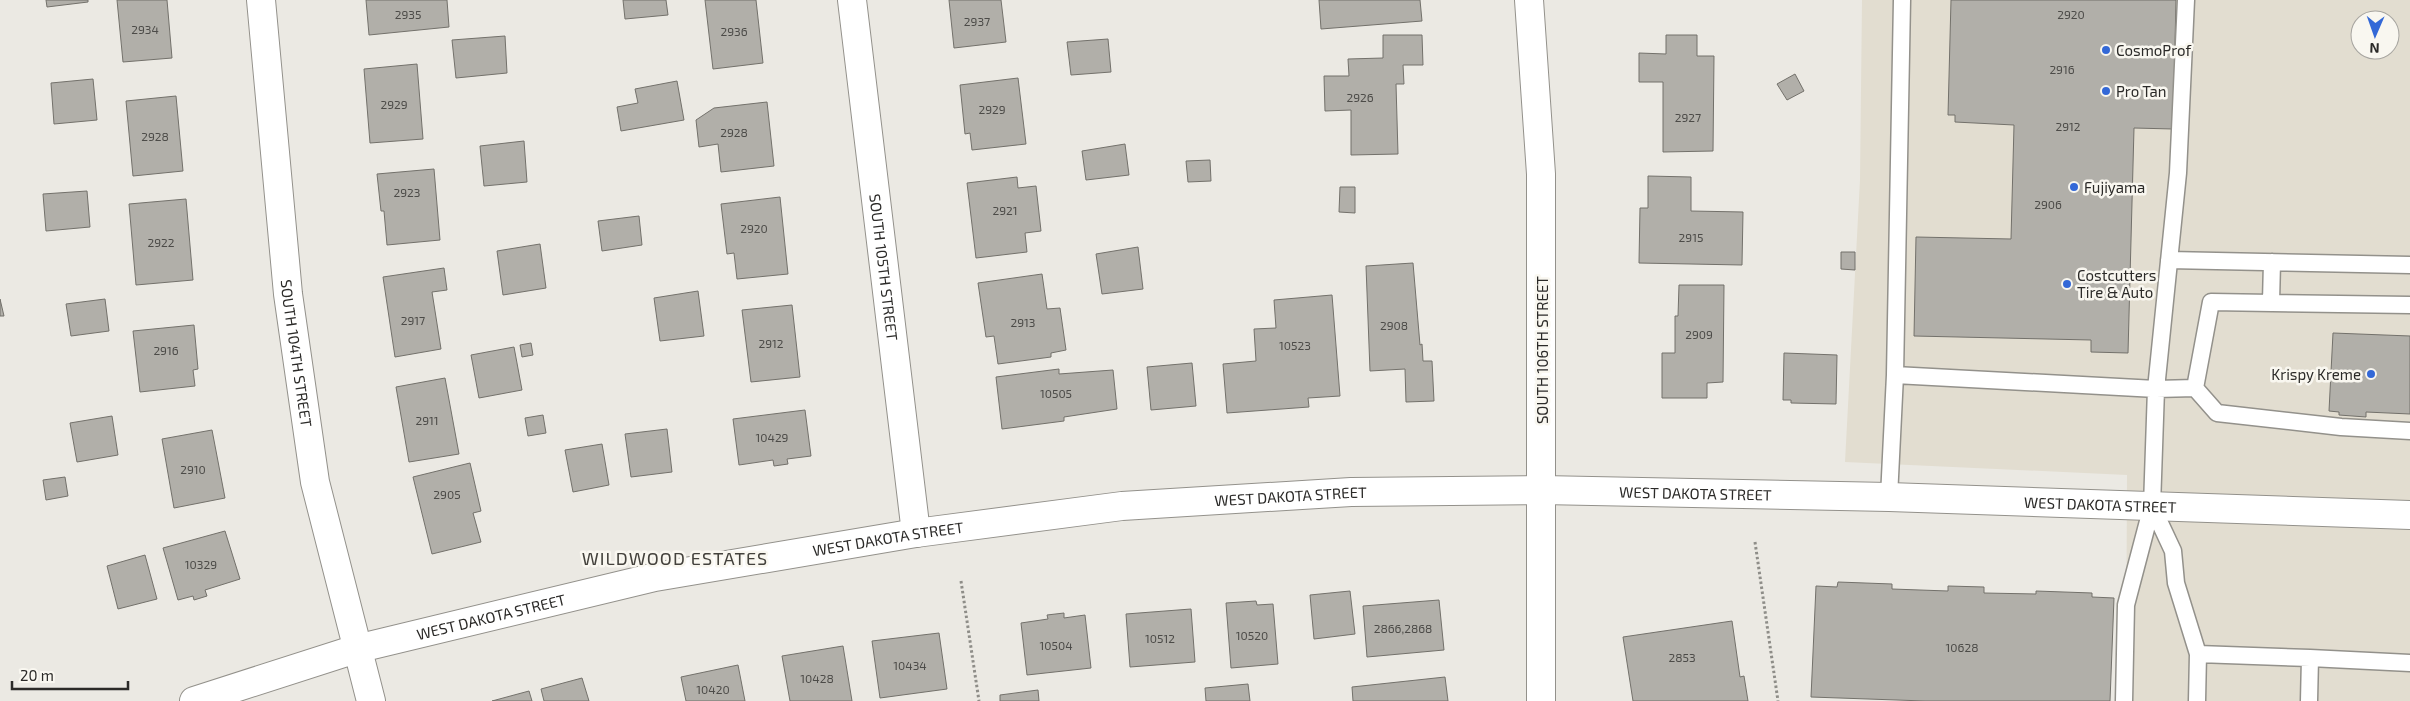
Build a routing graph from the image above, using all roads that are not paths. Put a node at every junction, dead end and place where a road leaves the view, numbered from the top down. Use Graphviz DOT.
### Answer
graph roads {
  1 [pos="261,0"];
  2 [pos="852,0"];
  3 [pos="1529,0"];
  4 [pos="1902,0"];
  5 [pos="2186,0"];
  6 [pos="2170,260"];
  7 [pos="2272,262"];
  8 [pos="2410,265"];
  9 [pos="2271,302"];
  10 [pos="2410,305"];
  11 [pos="1895,375"];
  12 [pos="2195,388"];
  13 [pos="2156,389"];
  14 [pos="2410,431"];
  15 [pos="1542,490"];
  16 [pos="1889,497"];
  17 [pos="2152,506"];
  18 [pos="2410,515"];
  19 [pos="916,533"];
  20 [pos="356,649"];
  21 [pos="2198,654"];
  22 [pos="2310,658"];
  23 [pos="2410,663"];
  24 [pos="194,701"];
  25 [pos="371,701"];
  26 [pos="1541,701"];
  27 [pos="2124,701"];
  28 [pos="2197,701"];
  29 [pos="2309,701"];
  1 -- 20 [label="street, SOUTH 104TH STREET"];
  2 -- 19 [label="street, SOUTH 105TH STREET"];
  3 -- 15 [label="street, SOUTH 106TH STREET"];
  4 -- 11 [label="lane"];
  5 -- 6 [label="lane"];
  6 -- 7 [label="lane"];
  6 -- 13 [label="lane"];
  7 -- 8 [label="lane"];
  7 -- 9 [label="lane"];
  9 -- 10 [label="lane"];
  9 -- 12 [label="lane"];
  11 -- 13 [label="lane"];
  11 -- 16 [label="lane"];
  12 -- 13 [label="lane"];
  12 -- 14 [label="lane"];
  13 -- 17 [label="lane"];
  15 -- 16 [label="street, WEST DAKOTA STREET"];
  15 -- 19 [label="street, WEST DAKOTA STREET"];
  15 -- 26 [label="street, SOUTH 106TH STREET"];
  16 -- 17 [label="street, WEST DAKOTA STREET"];
  17 -- 18 [label="street, WEST DAKOTA STREET"];
  17 -- 21 [label="lane"];
  17 -- 27 [label="lane"];
  19 -- 20 [label="street, WEST DAKOTA STREET"];
  20 -- 24 [label="street, WEST DAKOTA STREET"];
  20 -- 25 [label="street, SOUTH 104TH STREET"];
  21 -- 22 [label="lane"];
  21 -- 28 [label="lane"];
  22 -- 23 [label="lane"];
  22 -- 29 [label="lane"];
}
